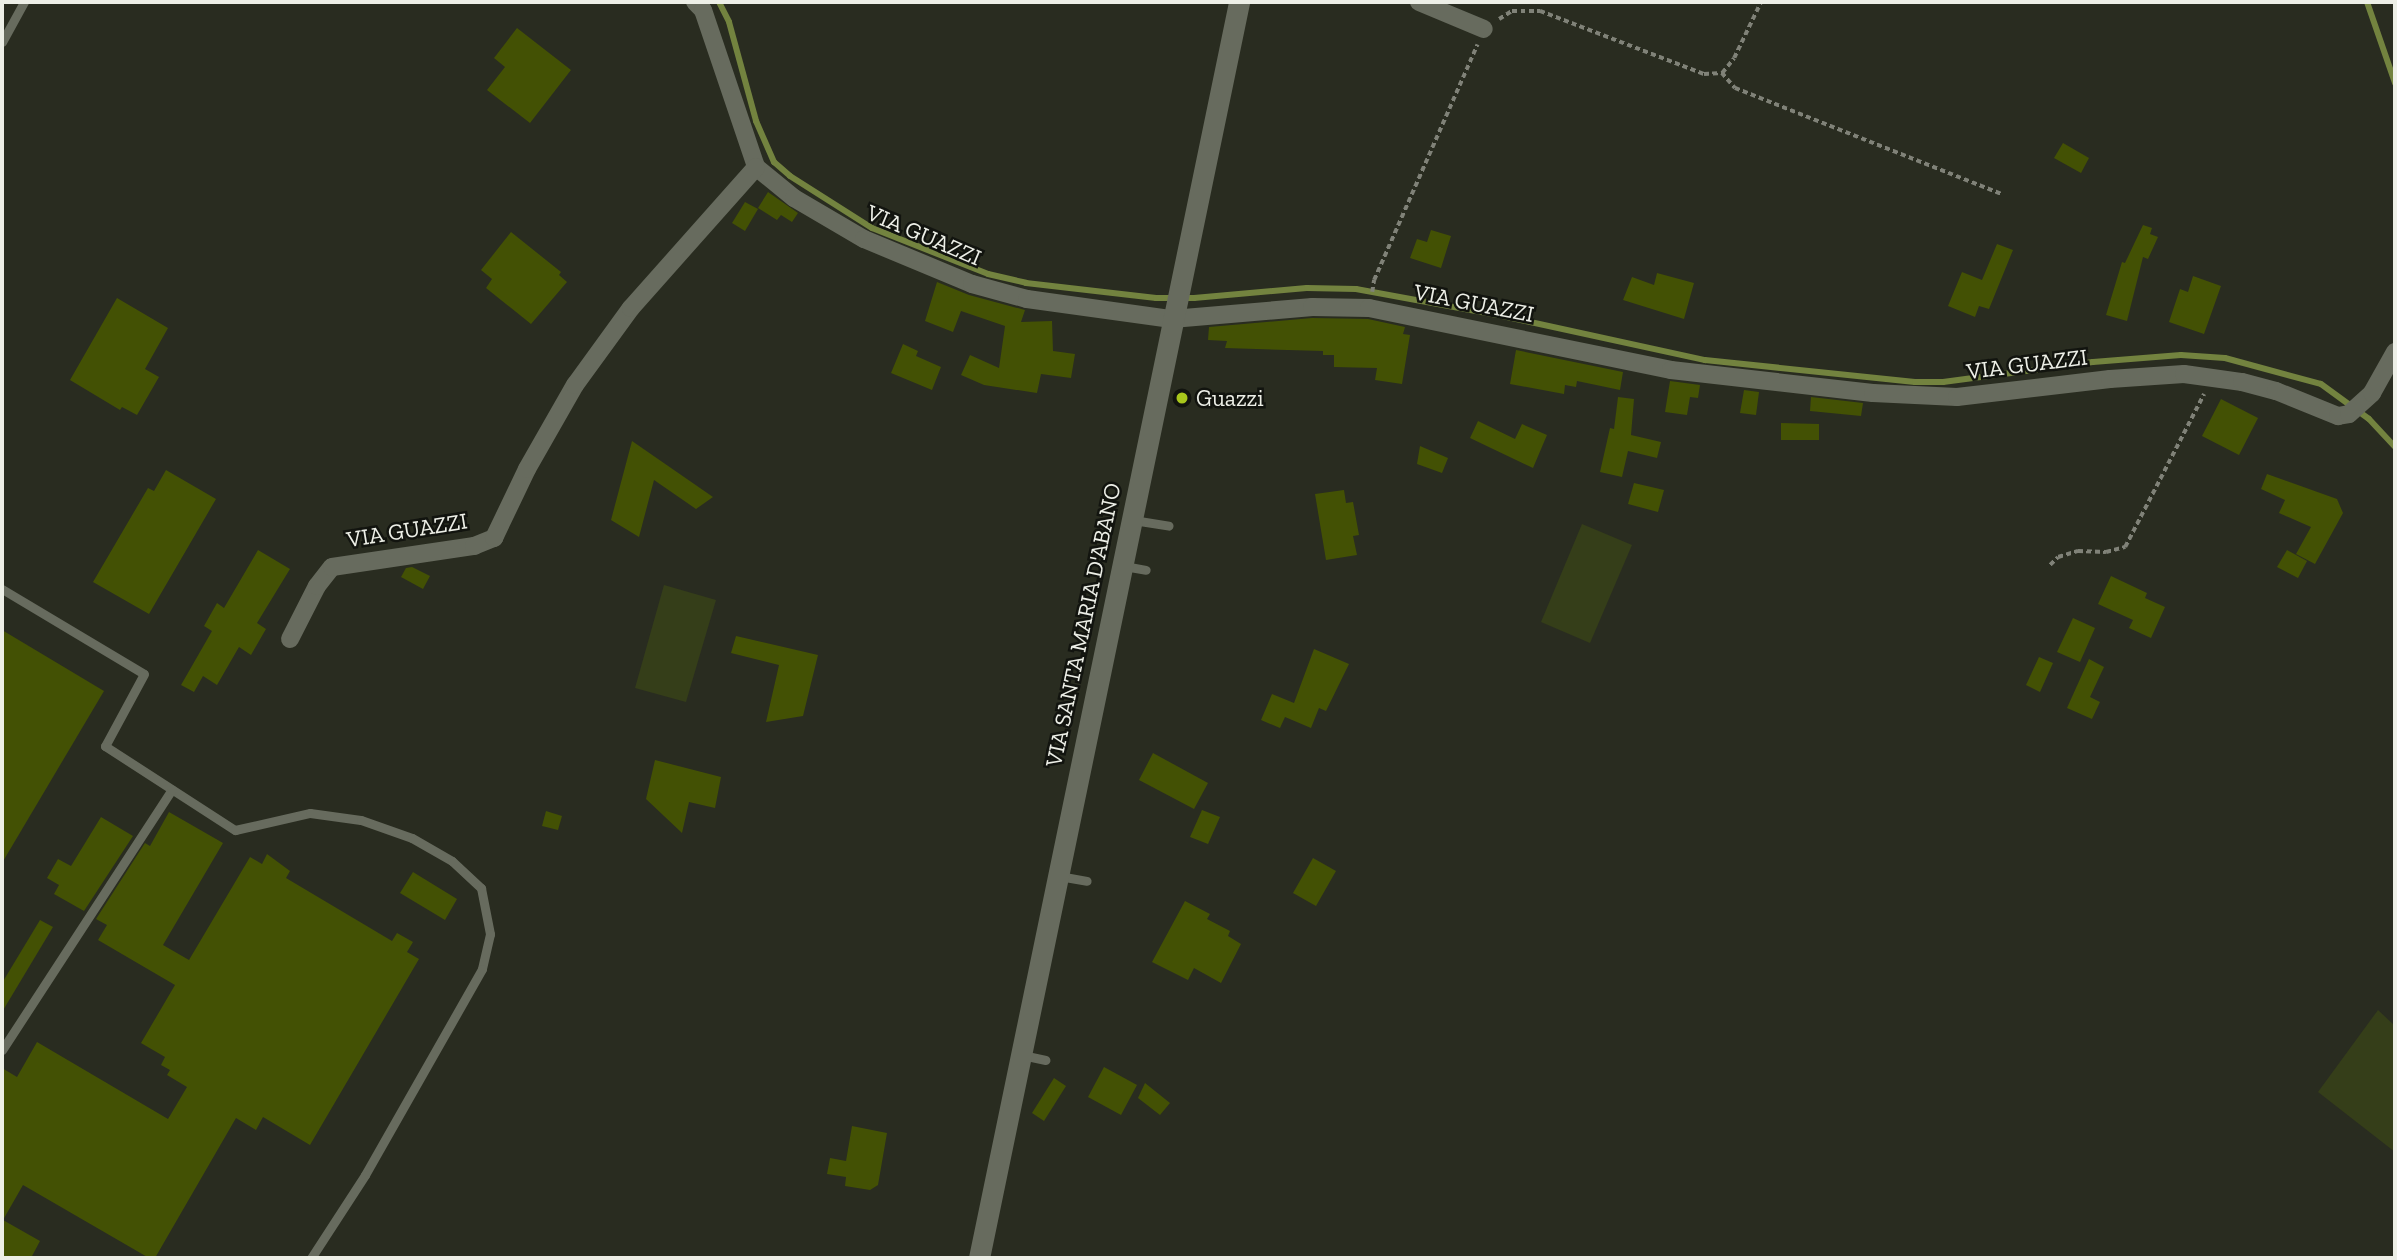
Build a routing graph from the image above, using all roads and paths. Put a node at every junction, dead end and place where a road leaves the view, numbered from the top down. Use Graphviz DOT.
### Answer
graph roads {
  1 [pos="24,2"];
  2 [pos="695,2"];
  3 [pos="1239,2"];
  4 [pos="1419,2"];
  5 [pos="1761,2"];
  6 [pos="1484,29"];
  7 [pos="2,42"];
  8 [pos="1722,73"];
  9 [pos="756,167"];
  10 [pos="2001,194"];
  11 [pos="1374,280"];
  12 [pos="1173,314"];
  13 [pos="2395,352"];
  14 [pos="2213,377"];
  15 [pos="1131,520"];
  16 [pos="1168,526"];
  17 [pos="1122,565"];
  18 [pos="2050,565"];
  19 [pos="1146,570"];
  20 [pos="2,589"];
  21 [pos="290,639"];
  22 [pos="172,789"];
  23 [pos="1059,876"];
  24 [pos="1087,881"];
  25 [pos="2,1050"];
  26 [pos="1022,1055"];
  27 [pos="1045,1060"];
  28 [pos="311,1258"];
  29 [pos="979,1258"];
  1 -- 7 [label="lane"];
  2 -- 9 [label="street, VIA GUAZZI"];
  3 -- 12 [label="street, VIA SANTA MARIA D'ABANO"];
  4 -- 6 [label="street"];
  5 -- 8 [label="path"];
  6 -- 8 [label="path"];
  6 -- 11 [label="path"];
  8 -- 10 [label="path"];
  9 -- 12 [label="street, VIA GUAZZI"];
  9 -- 21 [label="street, VIA GUAZZI"];
  12 -- 14 [label="street, VIA GUAZZI"];
  12 -- 15 [label="street, VIA SANTA MARIA D'ABANO"];
  13 -- 14 [label="street, VIA GUAZZI"];
  14 -- 18 [label="path"];
  15 -- 16 [label="lane"];
  15 -- 17 [label="street, VIA SANTA MARIA D'ABANO"];
  17 -- 19 [label="lane"];
  17 -- 23 [label="street, VIA SANTA MARIA D'ABANO"];
  20 -- 22 [label="lane"];
  22 -- 25 [label="lane"];
  22 -- 28 [label="lane"];
  23 -- 24 [label="lane"];
  23 -- 26 [label="street, VIA SANTA MARIA D'ABANO"];
  26 -- 27 [label="lane"];
  26 -- 29 [label="street, VIA SANTA MARIA D'ABANO"];
}
